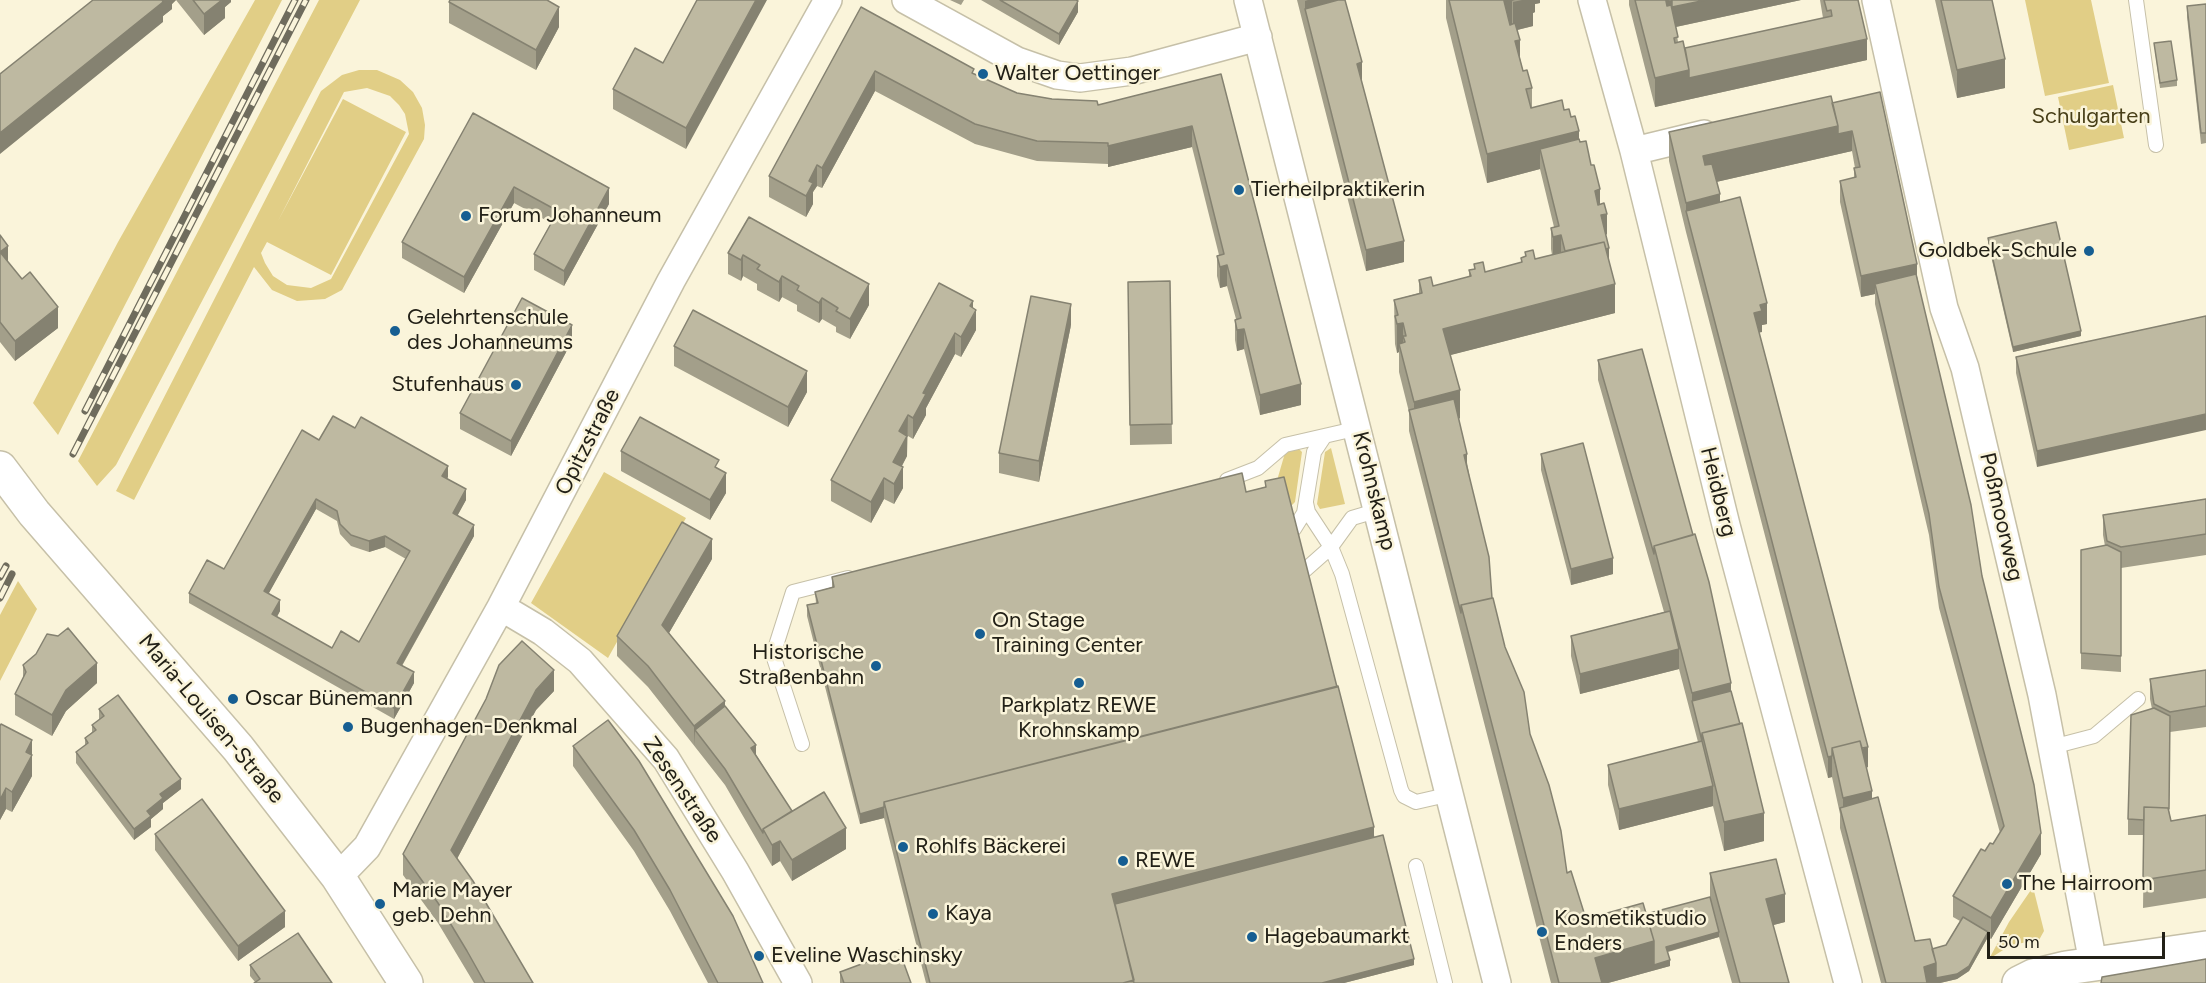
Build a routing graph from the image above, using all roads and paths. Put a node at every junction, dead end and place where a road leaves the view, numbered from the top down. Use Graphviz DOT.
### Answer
graph roads {
  1 [pos="828,0"];
  2 [pos="906,0"];
  3 [pos="1248,0"];
  4 [pos="1592,0"];
  5 [pos="1876,0"];
  6 [pos="2136,0"];
  7 [pos="1258,37"];
  8 [pos="1725,130"];
  9 [pos="2156,145"];
  10 [pos="1634,151"];
  11 [pos="1359,428"];
  12 [pos="1324,437"];
  13 [pos="2,476"];
  14 [pos="1213,483"];
  15 [pos="1306,503"];
  16 [pos="1379,510"];
  17 [pos="1294,529"];
  18 [pos="1331,547"];
  19 [pos="1305,570"];
  20 [pos="859,575"];
  21 [pos="501,607"];
  22 [pos="2138,699"];
  23 [pos="802,744"];
  24 [pos="2052,747"];
  25 [pos="1451,794"];
  26 [pos="1416,866"];
  27 [pos="338,878"];
  28 [pos="2206,948"];
  29 [pos="2093,963"];
  30 [pos="406,983"];
  31 [pos="798,983"];
  32 [pos="1445,983"];
  33 [pos="1497,983"];
  34 [pos="1848,983"];
  35 [pos="2019,983"];
  1 -- 21 [label="street, Opitzstraße"];
  2 -- 7 [label="street"];
  3 -- 7 [label="street, Krohnskamp"];
  4 -- 10 [label="street, Heidberg"];
  5 -- 24 [label="street, Poßmoorweg"];
  6 -- 9 [label="lane"];
  7 -- 11 [label="street, Krohnskamp"];
  8 -- 10 [label="street"];
  10 -- 34 [label="street, Heidberg"];
  11 -- 12 [label="lane"];
  11 -- 16 [label="street, Krohnskamp"];
  12 -- 14 [label="lane"];
  12 -- 15 [label="lane"];
  13 -- 27 [label="main road, Maria-Louisen-Straße"];
  15 -- 17 [label="lane"];
  15 -- 18 [label="lane"];
  16 -- 18 [label="lane"];
  16 -- 25 [label="street, Krohnskamp"];
  18 -- 19 [label="lane"];
  18 -- 25 [label="lane"];
  20 -- 23 [label="lane"];
  21 -- 27 [label="street, Opitzstraße"];
  21 -- 31 [label="street, Zesenstraße"];
  22 -- 24 [label="lane"];
  24 -- 29 [label="street, Poßmoorweg"];
  25 -- 33 [label="street, Krohnskamp"];
  26 -- 32 [label="lane"];
  27 -- 30 [label="main road, Maria-Louisen-Straße"];
  28 -- 29 [label="main road"];
  29 -- 35 [label="main road"];
}
